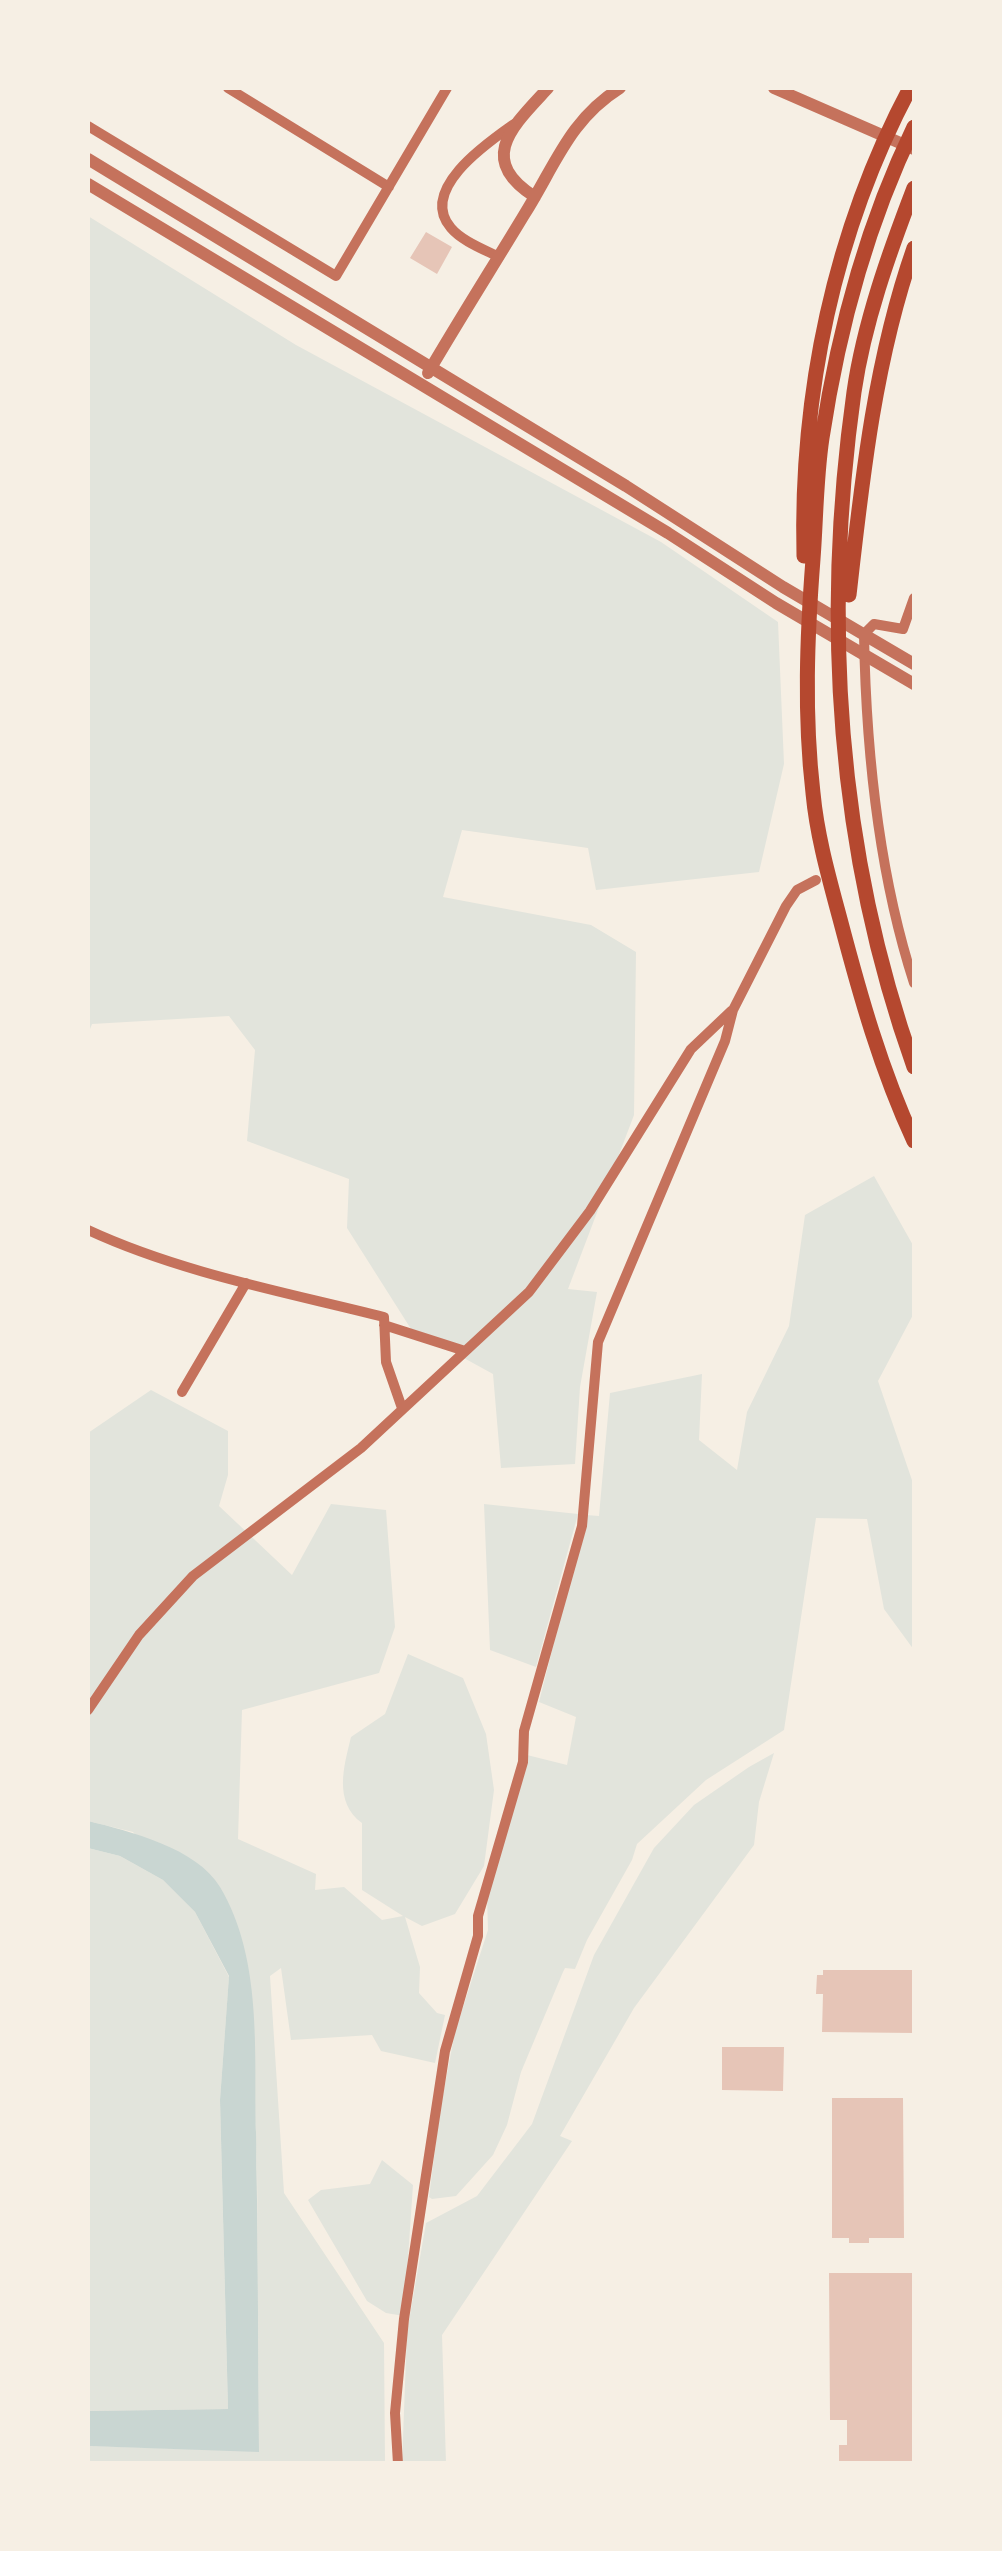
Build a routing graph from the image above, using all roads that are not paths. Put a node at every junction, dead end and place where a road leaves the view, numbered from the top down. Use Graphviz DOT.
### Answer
graph roads {
  1 [pos="228,88"];
  2 [pos="447,88"];
  3 [pos="548,88"];
  4 [pos="620,88"];
  5 [pos="774,88"];
  6 [pos="910,88"];
  7 [pos="514,124"];
  8 [pos="88,126"];
  9 [pos="914,127"];
  10 [pos="884,136"];
  11 [pos="914,149"];
  12 [pos="88,159"];
  13 [pos="88,184"];
  14 [pos="389,187"];
  15 [pos="914,188"];
  16 [pos="536,197"];
  17 [pos="914,248"];
  18 [pos="498,257"];
  19 [pos="431,368"];
  20 [pos="421,386"];
  21 [pos="914,598"];
  22 [pos="806,644"];
  23 [pos="914,664"];
  24 [pos="840,674"];
  25 [pos="914,684"];
  26 [pos="816,880"];
  27 [pos="914,984"];
  28 [pos="732,1010"];
  29 [pos="914,1067"];
  30 [pos="914,1141"];
  31 [pos="88,1230"];
  32 [pos="246,1282"];
  33 [pos="384,1325"];
  34 [pos="465,1350"];
  35 [pos="182,1392"];
  36 [pos="402,1408"];
  37 [pos="88,1710"];
  38 [pos="398,2464"];
  1 -- 14 [label="street"];
  2 -- 14 [label="street"];
  3 -- 7 [label="street"];
  4 -- 16 [label="street"];
  5 -- 10 [label="street"];
  6 -- 10 [label="highway"];
  7 -- 16 [label="street"];
  7 -- 18 [label="street"];
  8 -- 14 [label="street"];
  9 -- 22 [label="highway"];
  10 -- 11 [label="street"];
  10 -- 22 [label="highway"];
  12 -- 19 [label="street"];
  13 -- 20 [label="street"];
  15 -- 24 [label="highway"];
  16 -- 18 [label="street"];
  17 -- 24 [label="highway"];
  18 -- 19 [label="street"];
  19 -- 20 [label="street"];
  19 -- 23 [label="street"];
  20 -- 25 [label="street"];
  21 -- 27 [label="street"];
  22 -- 30 [label="highway"];
  24 -- 29 [label="highway"];
  26 -- 28 [label="street"];
  28 -- 34 [label="street"];
  28 -- 38 [label="street"];
  31 -- 32 [label="street"];
  32 -- 33 [label="street"];
  32 -- 35 [label="street"];
  33 -- 34 [label="street"];
  33 -- 36 [label="street"];
  34 -- 36 [label="street"];
  36 -- 37 [label="street"];
}
